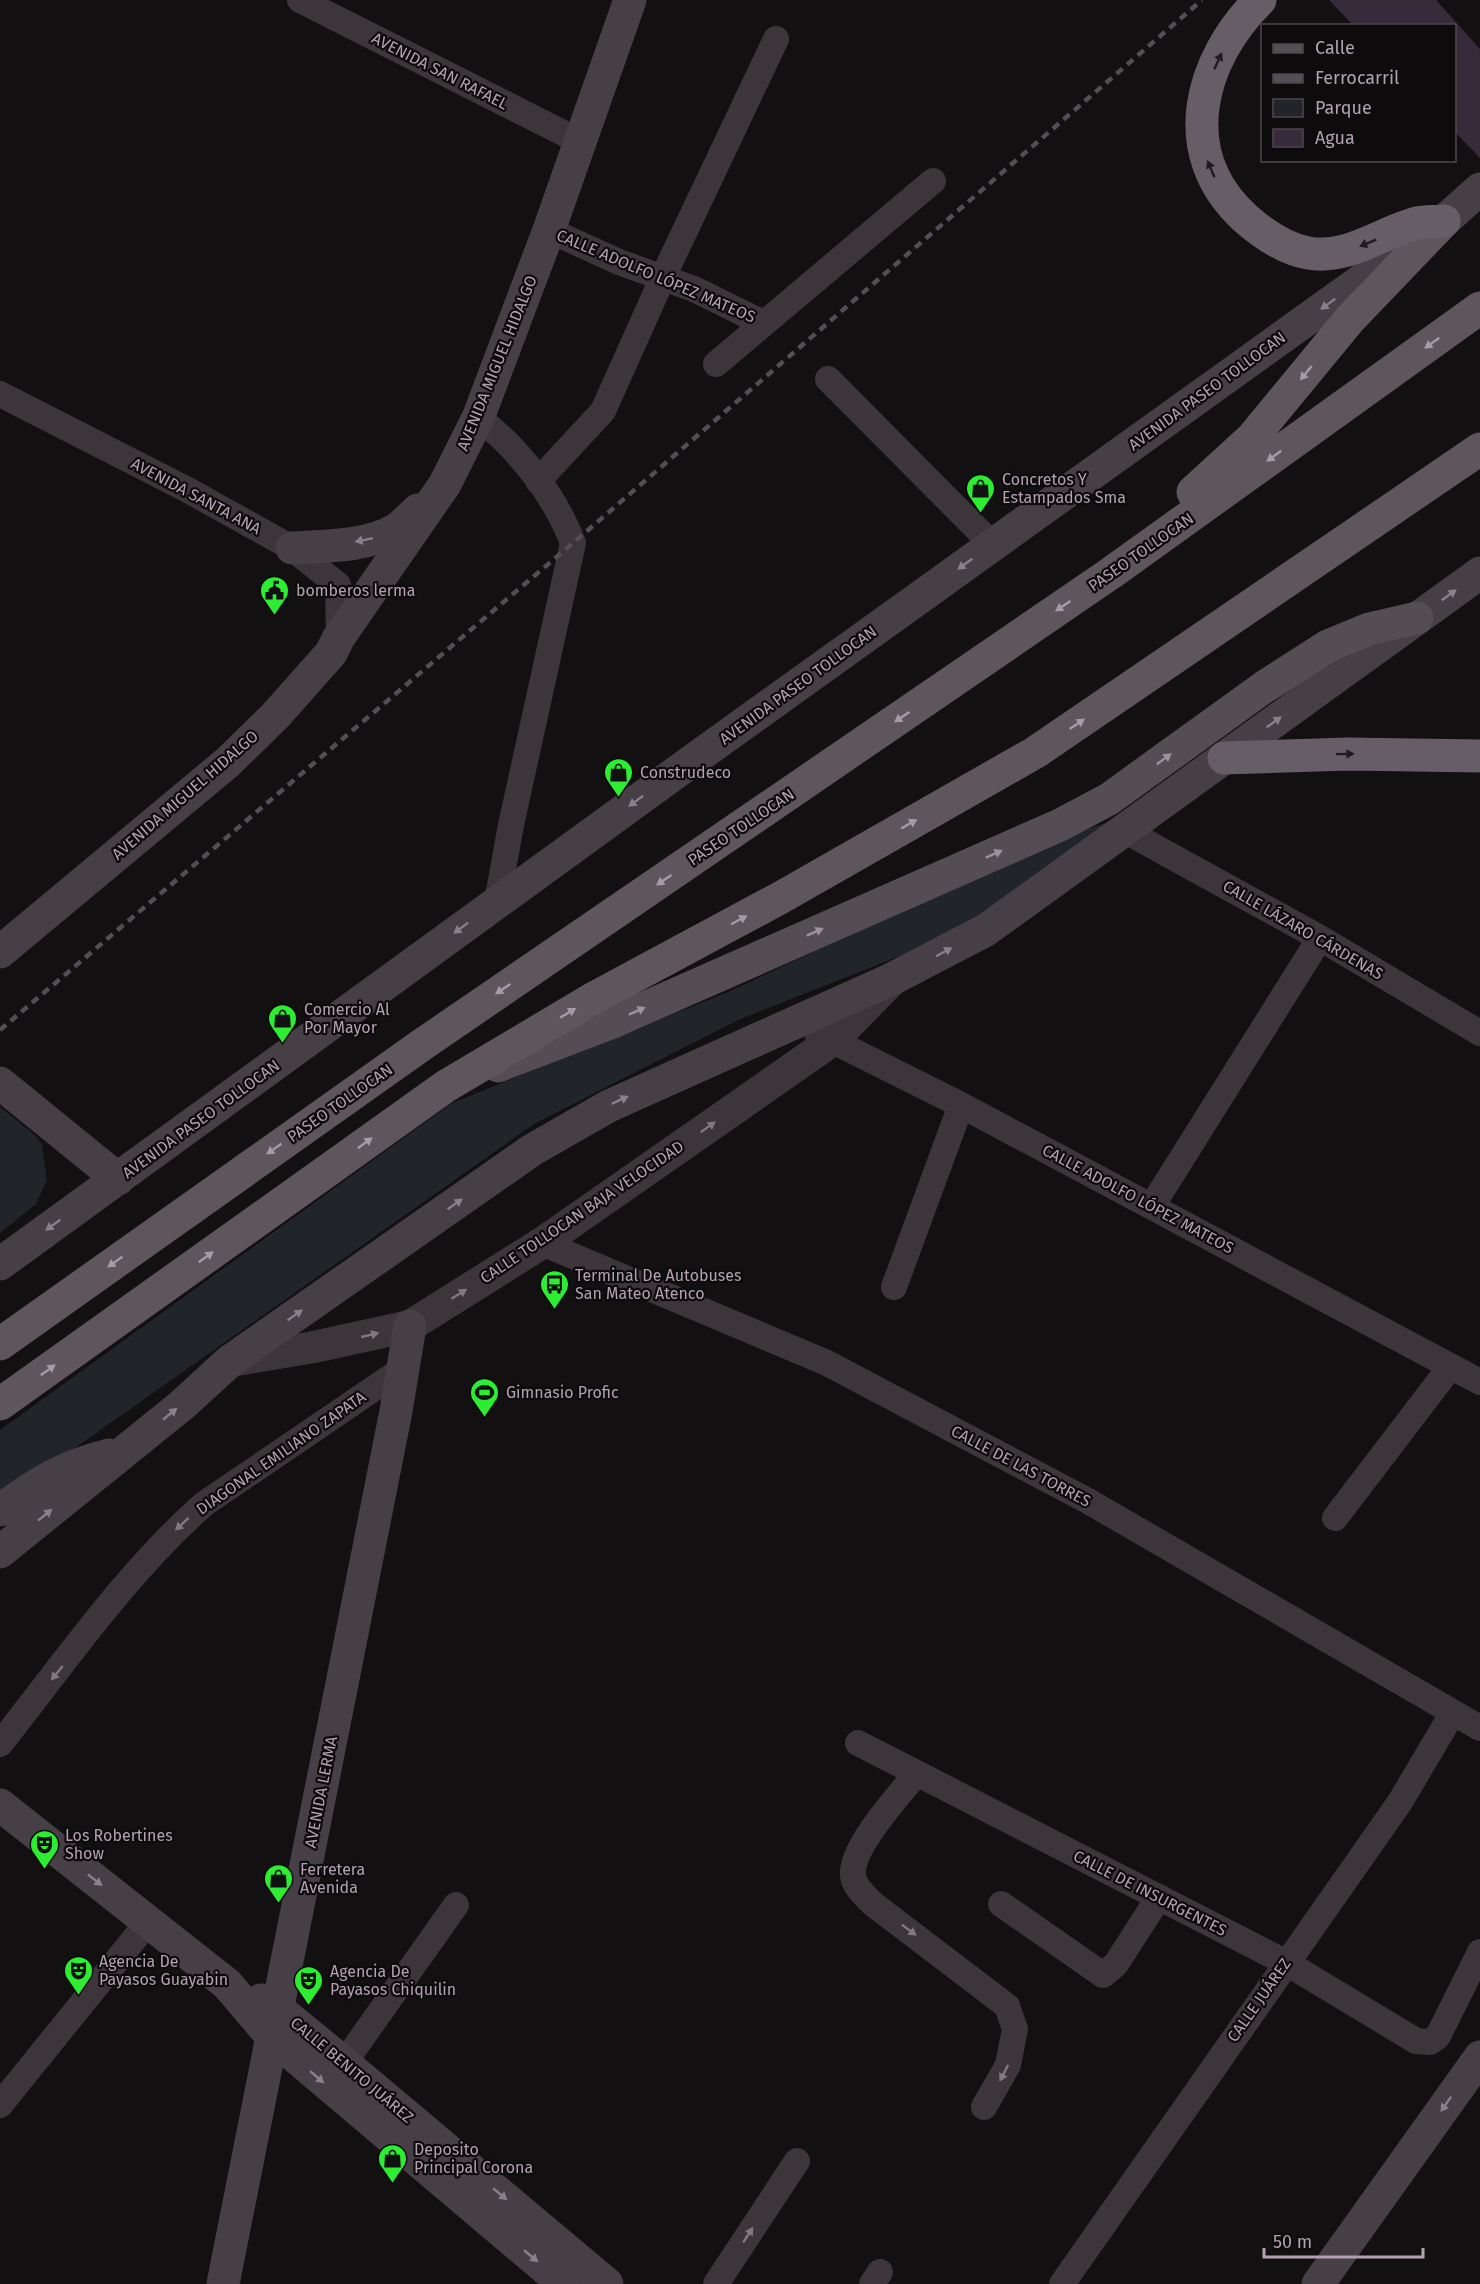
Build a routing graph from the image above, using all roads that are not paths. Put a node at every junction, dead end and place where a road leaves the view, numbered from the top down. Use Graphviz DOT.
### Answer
graph roads {
  1 [pos="300,0"];
  2 [pos="630,0"];
  3 [pos="1260,0"];
  4 [pos="776,39"];
  5 [pos="581,142"];
  6 [pos="933,181"];
  7 [pos="1479,189"];
  8 [pos="1444,221"];
  9 [pos="549,230"];
  10 [pos="663,277"];
  11 [pos="1480,308"];
  12 [pos="763,323"];
  13 [pos="716,364"];
  14 [pos="828,379"];
  15 [pos="0,394"];
  16 [pos="478,418"];
  17 [pos="1480,448"];
  18 [pos="538,481"];
  19 [pos="446,484"];
  20 [pos="992,544"];
  21 [pos="292,548"];
  22 [pos="1111,573"];
  23 [pos="1480,573"];
  24 [pos="1417,618"];
  25 [pos="339,637"];
  26 [pos="1480,756"];
  27 [pos="1224,758"];
  28 [pos="1124,830"];
  29 [pos="497,902"];
  30 [pos="1320,938"];
  31 [pos="0,952"];
  32 [pos="892,979"];
  33 [pos="793,1021"];
  34 [pos="1480,1033"];
  35 [pos="833,1040"];
  36 [pos="0,1083"];
  37 [pos="446,1086"];
  38 [pos="961,1105"];
  39 [pos="118,1179"];
  40 [pos="1152,1206"];
  41 [pos="542,1243"];
  42 [pos="0,1264"];
  43 [pos="894,1287"];
  44 [pos="410,1326"];
  45 [pos="0,1344"];
  46 [pos="230,1361"];
  47 [pos="1451,1366"];
  48 [pos="401,1370"];
  49 [pos="1480,1382"];
  50 [pos="0,1404"];
  51 [pos="125,1451"];
  52 [pos="0,1510"];
  53 [pos="1335,1518"];
  54 [pos="0,1552"];
  55 [pos="1452,1714"];
  56 [pos="1480,1728"];
  57 [pos="858,1743"];
  58 [pos="0,1744"];
  59 [pos="917,1773"];
  60 [pos="0,1805"];
  61 [pos="1159,1897"];
  62 [pos="1002,1904"];
  63 [pos="456,1905"];
  64 [pos="148,1922"];
  65 [pos="1480,1952"];
  66 [pos="1285,1962"];
  67 [pos="276,2023"];
  68 [pos="1480,2056"];
  69 [pos="344,2063"];
  70 [pos="0,2105"];
  71 [pos="984,2107"];
  72 [pos="798,2161"];
  73 [pos="222,2284"];
  74 [pos="564,2284"];
  75 [pos="607,2284"];
  76 [pos="716,2284"];
  77 [pos="1062,2284"];
  78 [pos="1318,2284"];
  1 -- 5 [label="street, AVENIDA SAN RAFAEL"];
  2 -- 5 [label="main road, AVENIDA MIGUEL HIDALGO"];
  8 -- 3 [label="highway, one-way"];
  4 -- 10 [label="street"];
  5 -- 9 [label="main road, AVENIDA MIGUEL HIDALGO"];
  6 -- 12 [label="street"];
  7 -- 8 [label="main road, AVENIDA PASEO TOLLOCAN"];
  8 -- 20 [label="main road, AVENIDA PASEO TOLLOCAN, one-way"];
  8 -- 22 [label="highway, one-way"];
  9 -- 10 [label="street, CALLE ADOLFO LÓPEZ MATEOS"];
  9 -- 16 [label="main road, AVENIDA MIGUEL HIDALGO"];
  10 -- 12 [label="street, CALLE ADOLFO LÓPEZ MATEOS"];
  10 -- 18 [label="street"];
  11 -- 22 [label="highway, PASEO TOLLOCAN, one-way"];
  12 -- 13 [label="street"];
  14 -- 20 [label="street"];
  15 -- 21 [label="street, AVENIDA SANTA ANA"];
  16 -- 18 [label="street"];
  16 -- 19 [label="main road, AVENIDA MIGUEL HIDALGO"];
  37 -- 17 [label="highway, one-way"];
  18 -- 29 [label="street"];
  19 -- 21 [label="main road, one-way"];
  19 -- 25 [label="main road, AVENIDA MIGUEL HIDALGO"];
  20 -- 29 [label="main road, AVENIDA PASEO TOLLOCAN, one-way"];
  21 -- 25 [label="street, AVENIDA SANTA ANA"];
  22 -- 45 [label="highway, PASEO TOLLOCAN, one-way"];
  24 -- 23 [label="main road, one-way"];
  27 -- 24 [label="main road, one-way"];
  37 -- 24 [label="main road, one-way"];
  25 -- 31 [label="main road, AVENIDA MIGUEL HIDALGO"];
  27 -- 26 [label="highway, one-way"];
  27 -- 28 [label="main road"];
  28 -- 30 [label="street, CALLE LÁZARO CÁRDENAS"];
  32 -- 28 [label="main road, one-way"];
  29 -- 39 [label="main road, AVENIDA PASEO TOLLOCAN, one-way"];
  30 -- 34 [label="street, CALLE LÁZARO CÁRDENAS"];
  30 -- 40 [label="street"];
  32 -- 33 [label="main road"];
  32 -- 35 [label="street, CALLE TOLLOCAN BAJA VELOCIDAD"];
  33 -- 35 [label="street, CALLE ADOLFO LÓPEZ MATEOS"];
  46 -- 33 [label="main road, one-way"];
  35 -- 38 [label="street, CALLE ADOLFO LÓPEZ MATEOS"];
  41 -- 35 [label="street, CALLE TOLLOCAN BAJA VELOCIDAD, one-way"];
  36 -- 39 [label="main road"];
  50 -- 37 [label="highway, one-way"];
  38 -- 40 [label="street, CALLE ADOLFO LÓPEZ MATEOS"];
  38 -- 43 [label="street"];
  39 -- 42 [label="main road, AVENIDA PASEO TOLLOCAN, one-way"];
  40 -- 47 [label="street, CALLE ADOLFO LÓPEZ MATEOS"];
  44 -- 41 [label="street, CALLE TOLLOCAN BAJA VELOCIDAD, one-way"];
  41 -- 55 [label="street, CALLE DE LAS TORRES"];
  46 -- 44 [label="street, CALLE TOLLOCAN BAJA VELOCIDAD, one-way"];
  44 -- 48 [label="main road"];
  51 -- 46 [label="main road, one-way"];
  47 -- 49 [label="street, CALLE ADOLFO LÓPEZ MATEOS"];
  47 -- 53 [label="street"];
  48 -- 58 [label="street, DIAGONAL EMILIANO ZAPATA, one-way"];
  48 -- 67 [label="main road, AVENIDA LERMA"];
  51 -- 52 [label="main road"];
  54 -- 51 [label="main road, one-way"];
  55 -- 56 [label="street, CALLE DE LAS TORRES"];
  55 -- 66 [label="street, CALLE JUÁREZ"];
  57 -- 59 [label="street, CALLE DE INSURGENTES"];
  59 -- 61 [label="street, CALLE DE INSURGENTES"];
  59 -- 71 [label="street, one-way"];
  60 -- 64 [label="main road, CALLE BENITO JUÁREZ, one-way"];
  61 -- 62 [label="street"];
  61 -- 66 [label="street, CALLE DE INSURGENTES"];
  63 -- 69 [label="street"];
  64 -- 67 [label="main road, CALLE BENITO JUÁREZ"];
  64 -- 70 [label="street"];
  65 -- 66 [label="street, CALLE DE INSURGENTES"];
  66 -- 77 [label="street, CALLE JUÁREZ"];
  67 -- 69 [label="main road, CALLE BENITO JUÁREZ"];
  67 -- 73 [label="main road, AVENIDA LERMA"];
  67 -- 74 [label="main road, CALLE BENITO JUÁREZ, one-way"];
  68 -- 78 [label="main road, one-way"];
  69 -- 75 [label="main road, CALLE BENITO JUÁREZ, one-way"];
  76 -- 72 [label="street, one-way"];
}
